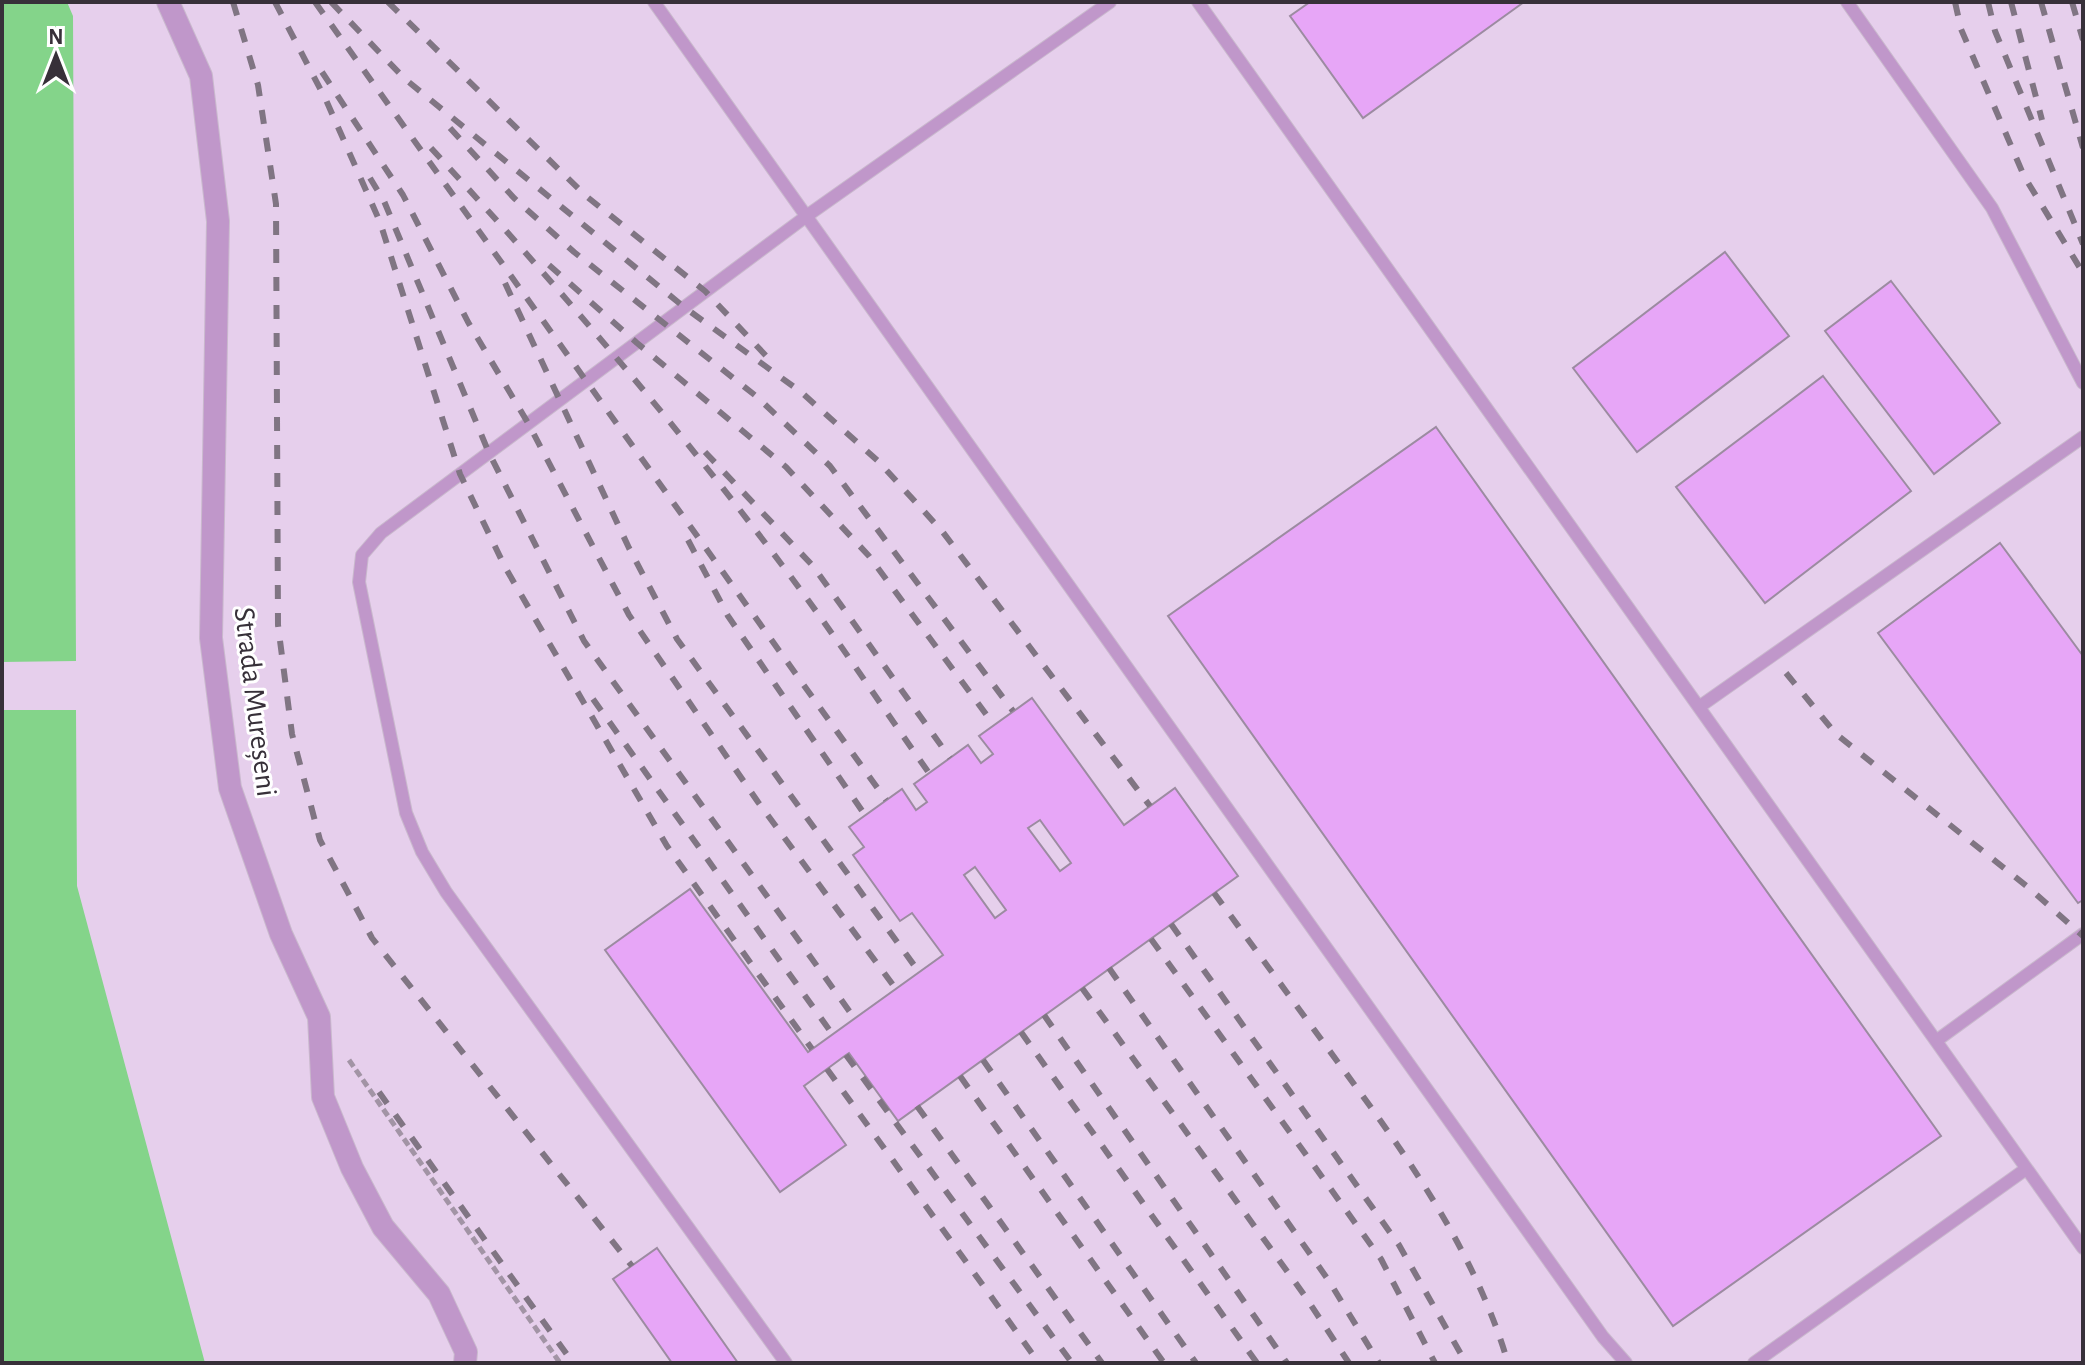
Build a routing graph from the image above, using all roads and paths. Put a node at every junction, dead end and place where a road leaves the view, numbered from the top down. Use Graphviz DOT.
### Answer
graph roads {
  1 [pos="168,2"];
  2 [pos="654,2"];
  3 [pos="1110,2"];
  4 [pos="1198,2"];
  5 [pos="1847,2"];
  6 [pos="808,215"];
  7 [pos="2083,383"];
  8 [pos="2083,437"];
  9 [pos="1699,707"];
  10 [pos="2083,934"];
  11 [pos="1936,1041"];
  12 [pos="347,1057"];
  13 [pos="2026,1169"];
  14 [pos="2083,1248"];
  15 [pos="465,1363"];
  16 [pos="560,1363"];
  17 [pos="786,1363"];
  18 [pos="1626,1363"];
  19 [pos="1754,1363"];
  1 -- 15 [label="street, Strada Mureșeni"];
  2 -- 6 [label="lane"];
  3 -- 6 [label="lane"];
  4 -- 9 [label="lane"];
  5 -- 7 [label="lane"];
  6 -- 17 [label="lane"];
  6 -- 18 [label="lane"];
  8 -- 9 [label="lane"];
  9 -- 11 [label="lane"];
  10 -- 11 [label="lane"];
  11 -- 13 [label="lane"];
  12 -- 16 [label="path"];
  13 -- 14 [label="lane"];
  13 -- 19 [label="lane"];
}
